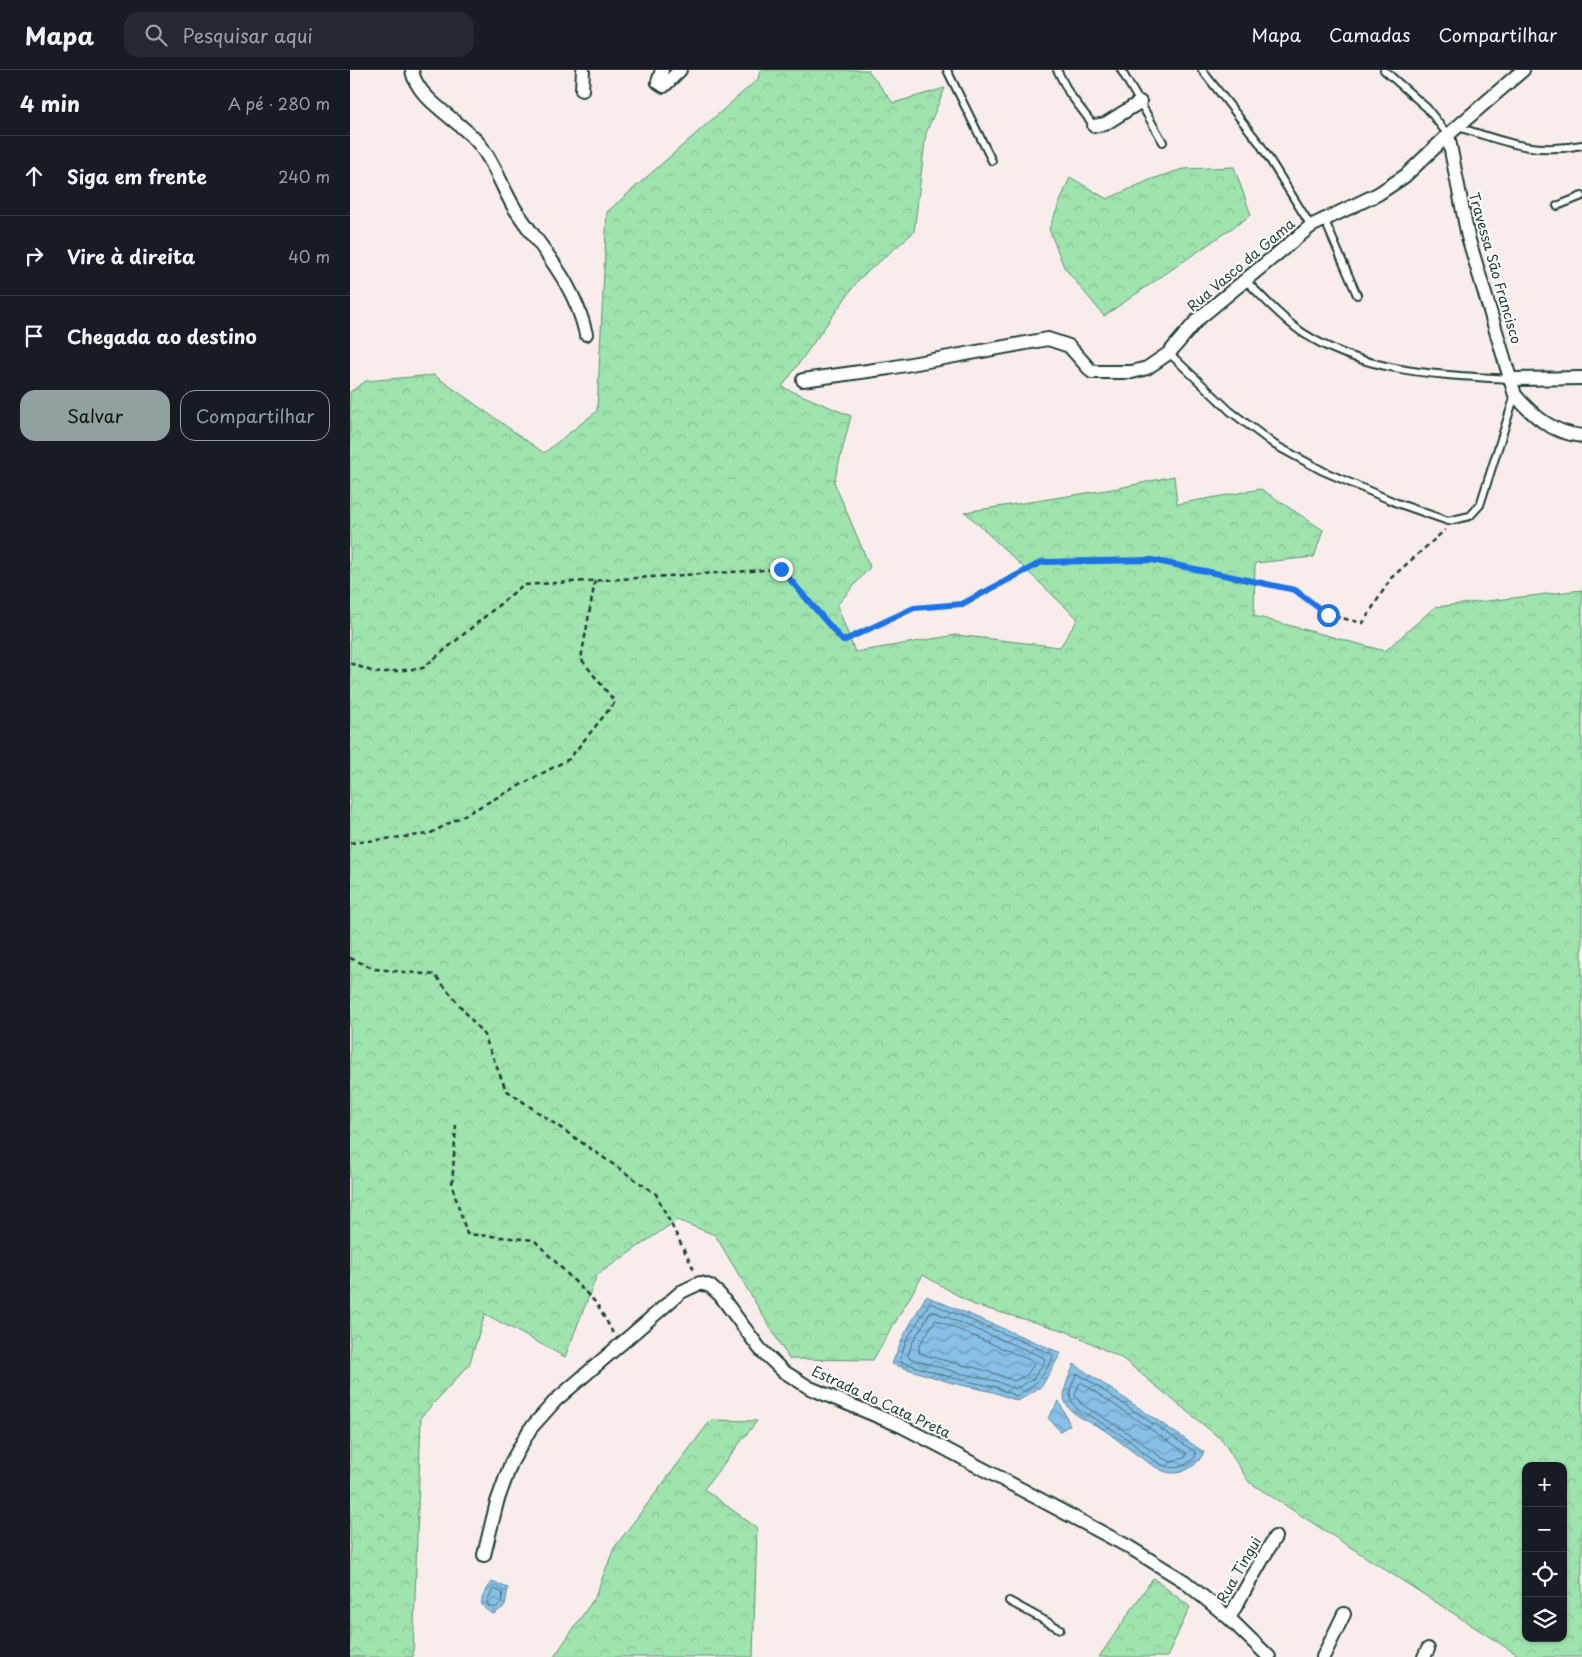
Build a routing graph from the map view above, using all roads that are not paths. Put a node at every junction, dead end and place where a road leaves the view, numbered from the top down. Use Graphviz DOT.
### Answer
graph roads {
  1 [pos="412,70"];
  2 [pos="583,70"];
  3 [pos="662,70"];
  4 [pos="680,70"];
  5 [pos="947,70"];
  6 [pos="1057,70"];
  7 [pos="1121,70"];
  8 [pos="1202,70"];
  9 [pos="1384,70"];
  10 [pos="1523,70"];
  11 [pos="582,90"];
  12 [pos="1140,102"];
  13 [pos="1094,126"];
  14 [pos="1453,131"];
  15 [pos="1163,142"];
  16 [pos="1582,146"];
  17 [pos="992,161"];
  18 [pos="1582,196"];
  19 [pos="1557,206"];
  20 [pos="1325,221"];
  21 [pos="1311,226"];
  22 [pos="1246,281"];
  23 [pos="1357,295"];
  24 [pos="586,334"];
  25 [pos="1169,354"];
  26 [pos="1582,378"];
  27 [pos="1510,379"];
  28 [pos="803,380"];
  29 [pos="1515,395"];
  30 [pos="1582,436"];
  31 [pos="1275,1537"];
  32 [pos="484,1555"];
  33 [pos="1009,1601"];
  34 [pos="1344,1614"];
  35 [pos="1229,1618"];
  36 [pos="1060,1629"];
  37 [pos="1269,1657"];
  38 [pos="1323,1657"];
  1 -- 24 [label="street"];
  2 -- 11 [label="street"];
  3 -- 4 [label="street"];
  5 -- 17 [label="lane"];
  6 -- 13 [label="lane"];
  7 -- 12 [label="lane"];
  8 -- 21 [label="lane"];
  9 -- 14 [label="lane"];
  10 -- 14 [label="street, Rua Vasco da Gama"];
  12 -- 13 [label="street"];
  12 -- 15 [label="lane"];
  14 -- 16 [label="lane"];
  14 -- 20 [label="street, Rua Vasco da Gama"];
  14 -- 27 [label="street, Travessa São Francisco"];
  18 -- 19 [label="lane"];
  20 -- 21 [label="street, Rua Vasco da Gama"];
  20 -- 23 [label="lane"];
  21 -- 22 [label="street, Rua Vasco da Gama"];
  22 -- 25 [label="street, Rua Vasco da Gama"];
  22 -- 27 [label="lane"];
  25 -- 28 [label="street, Rua Vasco da Gama"];
  25 -- 29 [label="lane"];
  26 -- 27 [label="street"];
  27 -- 29 [label="street, Travessa São Francisco"];
  29 -- 30 [label="street"];
  31 -- 35 [label="street, Rua Tingui"];
  32 -- 35 [label="street, Estrada do Cata Preta"];
  33 -- 36 [label="lane"];
  34 -- 38 [label="street"];
  35 -- 37 [label="street, Estrada do Cata Preta"];
}
